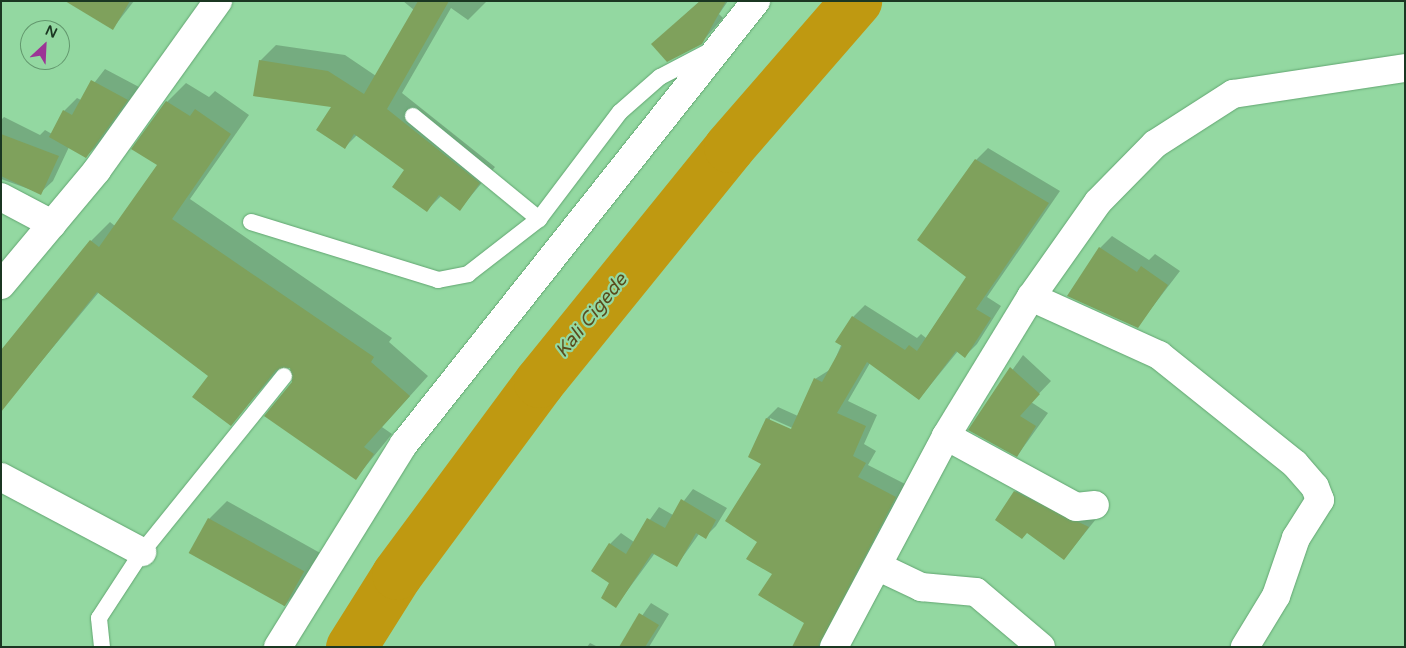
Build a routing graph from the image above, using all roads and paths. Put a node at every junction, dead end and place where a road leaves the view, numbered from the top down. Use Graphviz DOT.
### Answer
graph roads {
  1 [pos="218,1"];
  2 [pos="756,1"];
  3 [pos="718,47"];
  4 [pos="1405,68"];
  5 [pos="413,116"];
  6 [pos="1,197"];
  7 [pos="539,219"];
  8 [pos="251,222"];
  9 [pos="52,224"];
  10 [pos="1,285"];
  11 [pos="1030,297"];
  12 [pos="284,376"];
  13 [pos="946,436"];
  14 [pos="1,477"];
  15 [pos="1096,505"];
  16 [pos="142,552"];
  17 [pos="879,567"];
  18 [pos="102,647"];
  19 [pos="278,647"];
  20 [pos="834,647"];
  21 [pos="1041,647"];
  22 [pos="1245,647"];
  1 -- 9 [label="street"];
  2 -- 3 [label="street"];
  3 -- 7 [label="lane"];
  3 -- 19 [label="street"];
  4 -- 11 [label="street"];
  5 -- 7 [label="lane"];
  6 -- 9 [label="street"];
  7 -- 8 [label="lane"];
  9 -- 10 [label="street"];
  11 -- 13 [label="street"];
  11 -- 22 [label="street"];
  12 -- 16 [label="lane"];
  13 -- 15 [label="street"];
  13 -- 17 [label="street"];
  14 -- 16 [label="street"];
  16 -- 18 [label="lane"];
  17 -- 20 [label="street"];
  17 -- 21 [label="street"];
}
